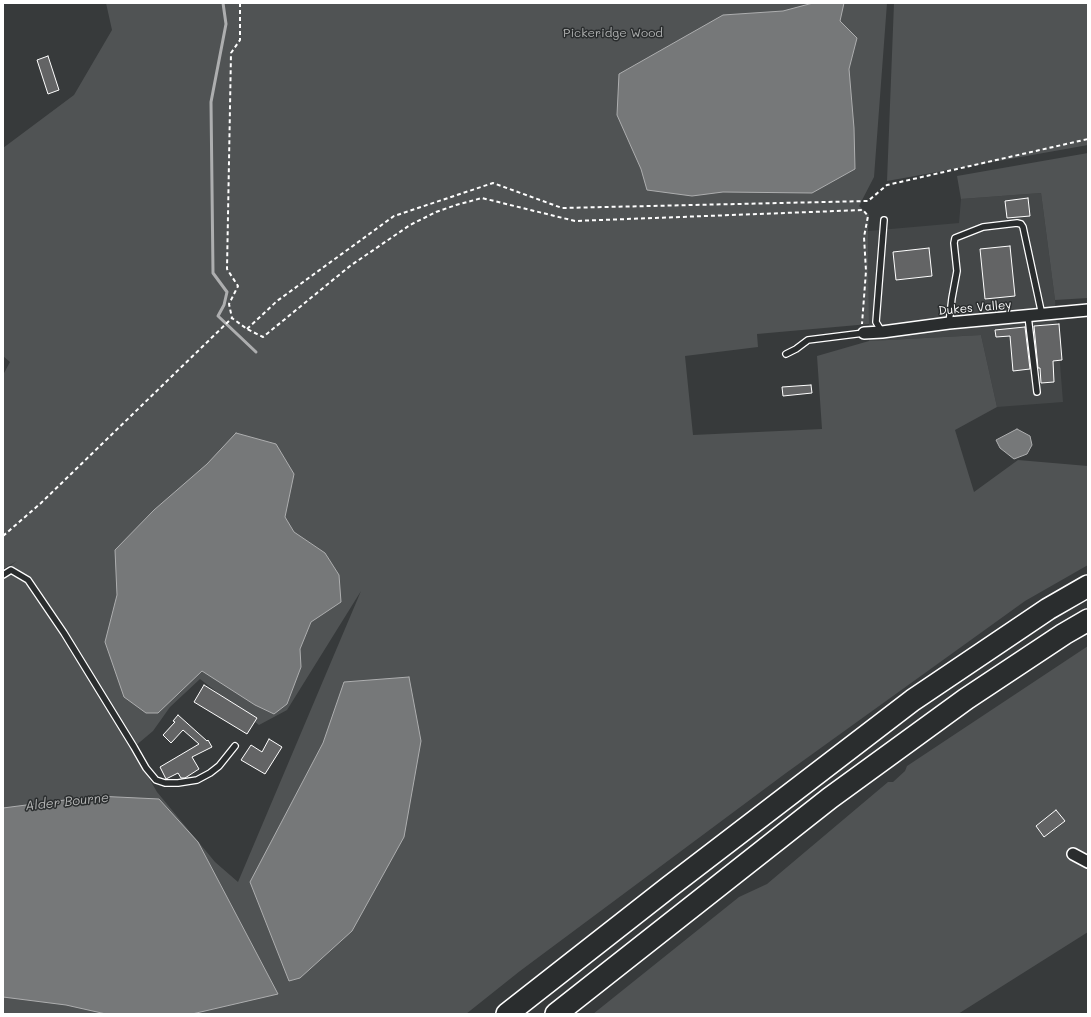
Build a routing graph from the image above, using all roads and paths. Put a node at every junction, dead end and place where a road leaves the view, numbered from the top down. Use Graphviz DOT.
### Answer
graph roads {
  1 [pos="240,3"];
  2 [pos="1088,139"];
  3 [pos="884,220"];
  4 [pos="1088,310"];
  5 [pos="1042,315"];
  6 [pos="1028,316"];
  7 [pos="232,318"];
  8 [pos="949,323"];
  9 [pos="247,329"];
  10 [pos="864,332"];
  11 [pos="882,332"];
  12 [pos="786,354"];
  13 [pos="1037,392"];
  14 [pos="3,536"];
  15 [pos="3,575"];
  16 [pos="1088,586"];
  17 [pos="1088,620"];
  18 [pos="235,746"];
  19 [pos="1073,854"];
  20 [pos="1088,862"];
  21 [pos="507,1014"];
  22 [pos="556,1014"];
  1 -- 7 [label="path"];
  2 -- 9 [label="path"];
  3 -- 11 [label="lane"];
  4 -- 5 [label="street, Dukes Valley"];
  5 -- 6 [label="street, Dukes Valley"];
  5 -- 8 [label="lane"];
  6 -- 8 [label="street, Dukes Valley"];
  6 -- 13 [label="lane"];
  7 -- 9 [label="path"];
  7 -- 14 [label="path"];
  8 -- 11 [label="street, Dukes Valley"];
  9 -- 10 [label="path"];
  10 -- 11 [label="street, Dukes Valley"];
  10 -- 12 [label="lane"];
  15 -- 18 [label="lane"];
  16 -- 21 [label="highway"];
  17 -- 22 [label="highway"];
  19 -- 20 [label="street"];
}
